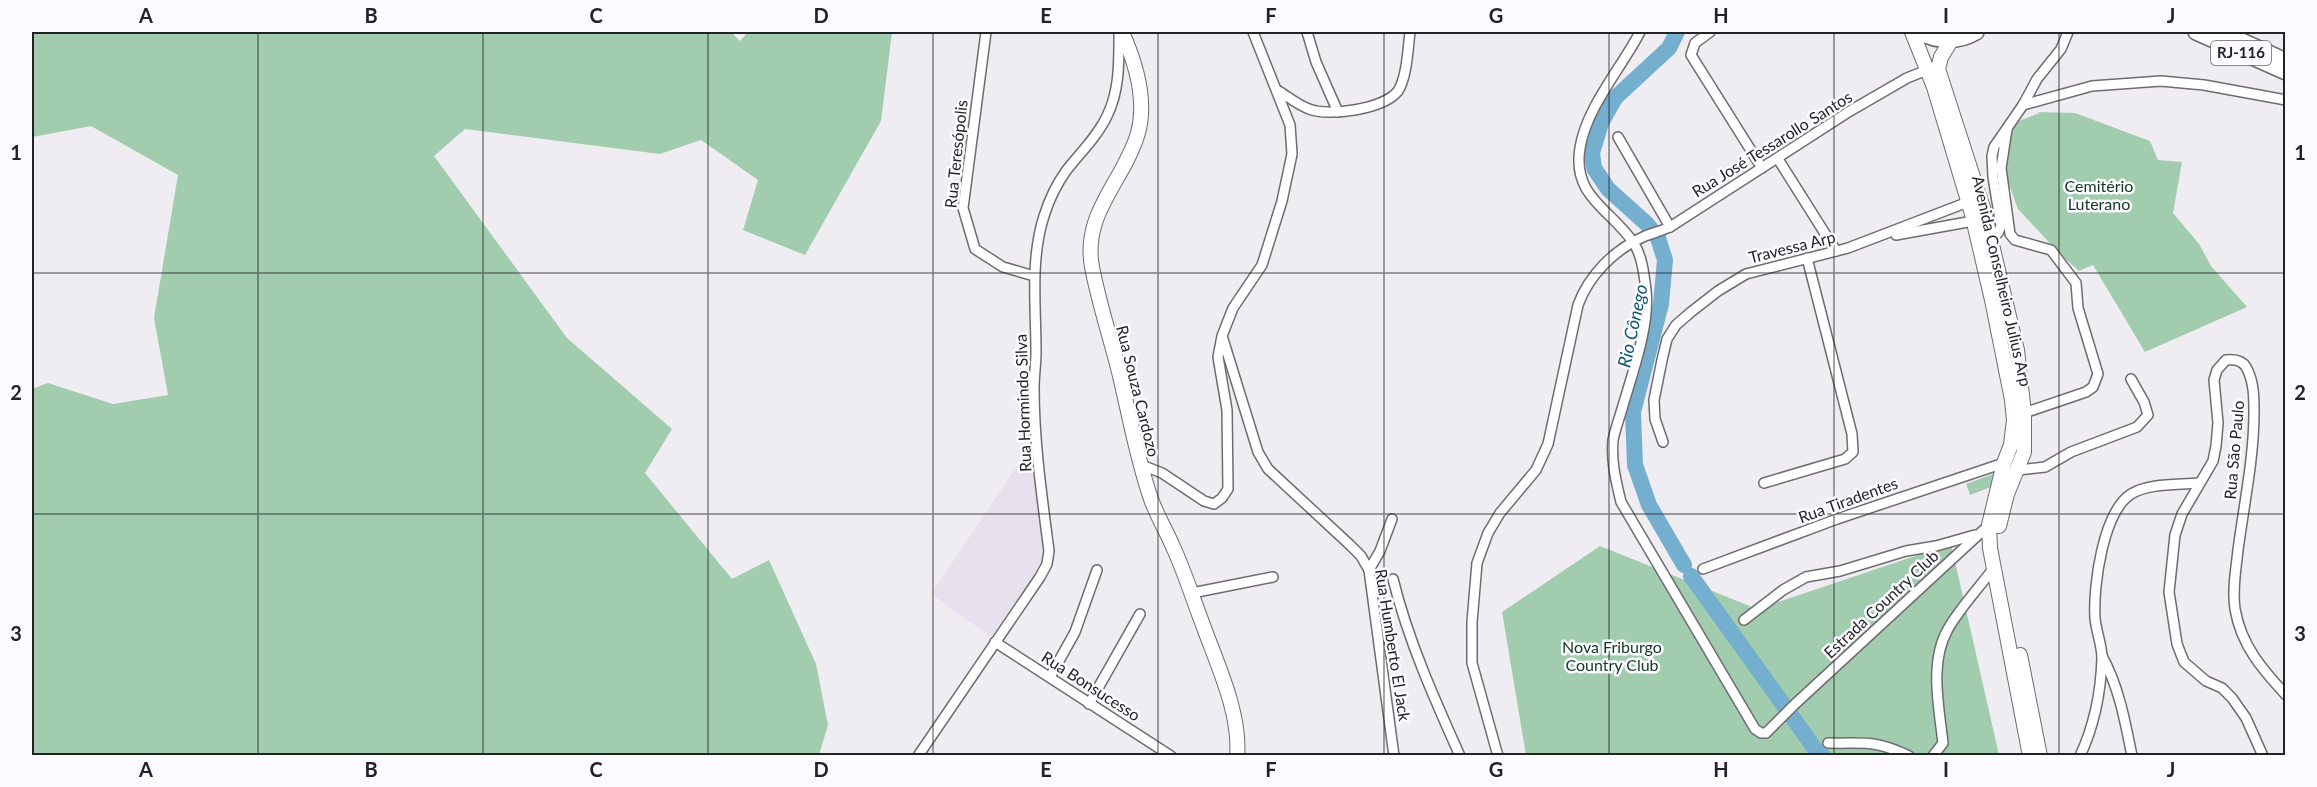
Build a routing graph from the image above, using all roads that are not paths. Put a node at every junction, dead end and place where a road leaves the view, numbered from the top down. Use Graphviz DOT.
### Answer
graph roads {
  1 [pos="986,32"];
  2 [pos="1120,32"];
  3 [pos="1253,32"];
  4 [pos="1307,32"];
  5 [pos="1410,32"];
  6 [pos="1640,32"];
  7 [pos="1710,32"];
  8 [pos="1912,32"];
  9 [pos="1918,32"];
  10 [pos="1976,32"];
  11 [pos="2068,32"];
  12 [pos="2196,32"];
  13 [pos="2222,32"];
  14 [pos="1952,39"];
  15 [pos="2286,61"];
  16 [pos="1927,70"];
  17 [pos="2286,72"];
  18 [pos="1277,90"];
  19 [pos="2286,100"];
  20 [pos="2023,105"];
  21 [pos="1338,112"];
  22 [pos="2007,129"];
  23 [pos="1618,137"];
  24 [pos="1778,159"];
  25 [pos="1762,168"];
  26 [pos="1968,202"];
  27 [pos="1973,221"];
  28 [pos="1670,227"];
  29 [pos="1992,238"];
  30 [pos="1873,240"];
  31 [pos="1634,243"];
  32 [pos="1836,251"];
  33 [pos="1807,258"];
  34 [pos="1034,276"];
  35 [pos="1222,336"];
  36 [pos="2131,379"];
  37 [pos="2024,413"];
  38 [pos="1663,442"];
  39 [pos="1139,464"];
  40 [pos="2004,464"];
  41 [pos="2018,470"];
  42 [pos="1764,483"];
  43 [pos="2198,483"];
  44 [pos="1392,519"];
  45 [pos="1989,525"];
  46 [pos="1976,535"];
  47 [pos="1703,569"];
  48 [pos="1993,569"];
  49 [pos="1097,570"];
  50 [pos="1369,570"];
  51 [pos="1273,578"];
  52 [pos="1393,579"];
  53 [pos="1977,591"];
  54 [pos="1998,591"];
  55 [pos="1192,593"];
  56 [pos="1140,614"];
  57 [pos="1744,620"];
  58 [pos="995,642"];
  59 [pos="2102,656"];
  60 [pos="1050,677"];
  61 [pos="2286,695"];
  62 [pos="1089,704"];
  63 [pos="1828,743"];
  64 [pos="918,756"];
  65 [pos="1171,756"];
  66 [pos="1237,756"];
  67 [pos="1394,756"];
  68 [pos="1460,756"];
  69 [pos="1498,756"];
  70 [pos="1909,756"];
  71 [pos="1934,756"];
  72 [pos="2030,756"];
  73 [pos="2040,756"];
  74 [pos="2080,756"];
  75 [pos="2132,756"];
  76 [pos="2263,756"];
  1 -- 34 [label="street, Rua Teresópolis"];
  2 -- 34 [label="street, Rua Hormindo Silva"];
  2 -- 39 [label="main road, Rua Souza Cardozo"];
  3 -- 18 [label="street"];
  4 -- 21 [label="street"];
  5 -- 21 [label="street"];
  6 -- 31 [label="street"];
  7 -- 25 [label="street"];
  8 -- 16 [label="main road, Avenida Conselheiro Julius Arp"];
  9 -- 14 [label="main road"];
  10 -- 14 [label="main road"];
  11 -- 20 [label="street"];
  12 -- 17 [label="main road, RJ-116"];
  13 -- 15 [label="main road, RJ-116"];
  14 -- 29 [label="main road, Avenida Conselheiro Julius Arp"];
  16 -- 24 [label="street, Rua José Tessarollo Santos"];
  16 -- 26 [label="main road, Avenida Conselheiro Julius Arp"];
  18 -- 21 [label="street"];
  18 -- 35 [label="street"];
  19 -- 20 [label="street"];
  20 -- 22 [label="street"];
  22 -- 29 [label="street"];
  22 -- 37 [label="street"];
  23 -- 28 [label="street"];
  24 -- 25 [label="street, Rua José Tessarollo Santos"];
  24 -- 32 [label="street"];
  25 -- 28 [label="street, Rua José Tessarollo Santos"];
  26 -- 27 [label="main road, Avenida Conselheiro Julius Arp"];
  26 -- 30 [label="street, Travessa Arp"];
  27 -- 30 [label="street, Travessa Arp"];
  27 -- 40 [label="main road, Avenida Conselheiro Julius Arp"];
  28 -- 31 [label="street, Rua José Tessarollo Santos"];
  29 -- 37 [label="main road, Avenida Conselheiro Julius Arp"];
  30 -- 32 [label="street, Travessa Arp"];
  31 -- 46 [label="street, Estrada Country Club"];
  31 -- 69 [label="street, Rua José Tessarollo Santos"];
  32 -- 33 [label="street, Travessa Arp"];
  33 -- 38 [label="street, Travessa Arp"];
  33 -- 42 [label="street"];
  34 -- 58 [label="street, Rua Hormindo Silva"];
  35 -- 39 [label="street"];
  35 -- 50 [label="street, Rua Humberto El Jack"];
  36 -- 41 [label="street"];
  37 -- 41 [label="main road, Avenida Conselheiro Julius Arp"];
  39 -- 55 [label="main road, Rua Souza Cardozo"];
  40 -- 45 [label="main road, Avenida Conselheiro Julius Arp"];
  40 -- 47 [label="street, Rua Tiradentes"];
  41 -- 73 [label="main road, Avenida Conselheiro Julius Arp"];
  43 -- 59 [label="street, Rua São Paulo"];
  43 -- 61 [label="street, Rua São Paulo"];
  43 -- 76 [label="street"];
  44 -- 50 [label="street"];
  45 -- 46 [label="street, Estrada Country Club"];
  45 -- 48 [label="main road, Avenida Conselheiro Julius Arp"];
  46 -- 57 [label="street"];
  48 -- 53 [label="street"];
  48 -- 54 [label="main road, Avenida Conselheiro Julius Arp"];
  49 -- 60 [label="street"];
  50 -- 67 [label="street, Rua Humberto El Jack"];
  51 -- 55 [label="street"];
  52 -- 68 [label="street"];
  53 -- 54 [label="street"];
  53 -- 71 [label="street"];
  54 -- 72 [label="main road, Avenida Conselheiro Julius Arp"];
  55 -- 66 [label="main road, Rua Souza Cardozo"];
  56 -- 62 [label="street"];
  58 -- 60 [label="street, Rua Bonsucesso"];
  58 -- 64 [label="street, Rua Hormindo Silva"];
  59 -- 74 [label="street, Rua São Paulo"];
  59 -- 75 [label="street"];
  60 -- 62 [label="street, Rua Bonsucesso"];
  62 -- 65 [label="street, Rua Bonsucesso"];
  63 -- 70 [label="street"];
}
